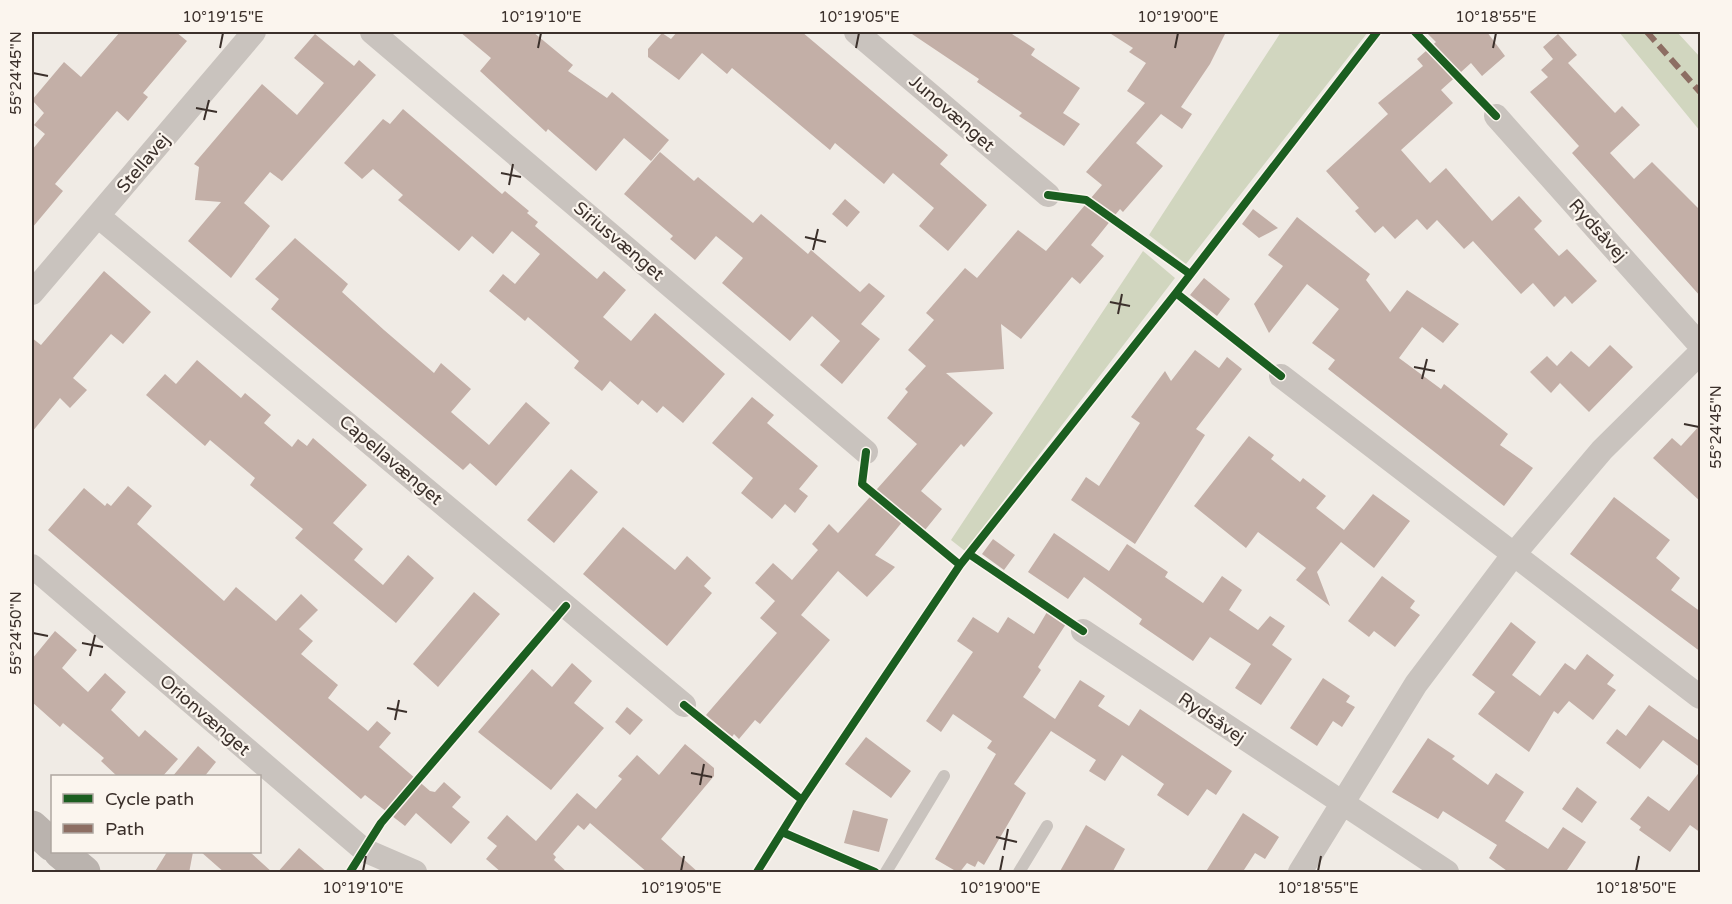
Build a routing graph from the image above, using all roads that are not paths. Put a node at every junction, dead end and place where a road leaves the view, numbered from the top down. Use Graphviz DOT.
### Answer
graph roads {
  1 [pos="254,32"];
  2 [pos="372,32"];
  3 [pos="856,32"];
  4 [pos="1496,116"];
  5 [pos="1048,195"];
  6 [pos="98,216"];
  7 [pos="32,293"];
  8 [pos="1701,345"];
  9 [pos="1701,353"];
  10 [pos="1281,376"];
  11 [pos="866,452"];
  12 [pos="1514,554"];
  13 [pos="32,566"];
  14 [pos="1083,631"];
  15 [pos="1701,697"];
  16 [pos="684,705"];
  17 [pos="944,776"];
  18 [pos="1341,804"];
  19 [pos="1047,826"];
  20 [pos="32,827"];
  21 [pos="51,844"];
  22 [pos="61,853"];
  23 [pos="84,873"];
  24 [pos="415,873"];
  25 [pos="886,873"];
  26 [pos="1019,873"];
  27 [pos="1300,873"];
  28 [pos="1447,873"];
  1 -- 6 [label="street, Stellavej"];
  2 -- 11 [label="street, Siriusvænget"];
  3 -- 5 [label="street, Junovænget"];
  4 -- 8 [label="street, Rydsåvej"];
  6 -- 7 [label="street, Stellavej"];
  6 -- 16 [label="street, Capellavænget"];
  9 -- 12 [label="street"];
  10 -- 12 [label="street"];
  12 -- 15 [label="street"];
  12 -- 18 [label="street"];
  13 -- 24 [label="street, Orionvænget"];
  14 -- 18 [label="street, Rydsåvej"];
  17 -- 25 [label="lane"];
  18 -- 27 [label="street"];
  18 -- 28 [label="street, Rydsåvej"];
  19 -- 26 [label="lane"];
  20 -- 21 [label="main road"];
  22 -- 23 [label="main road"];
}
